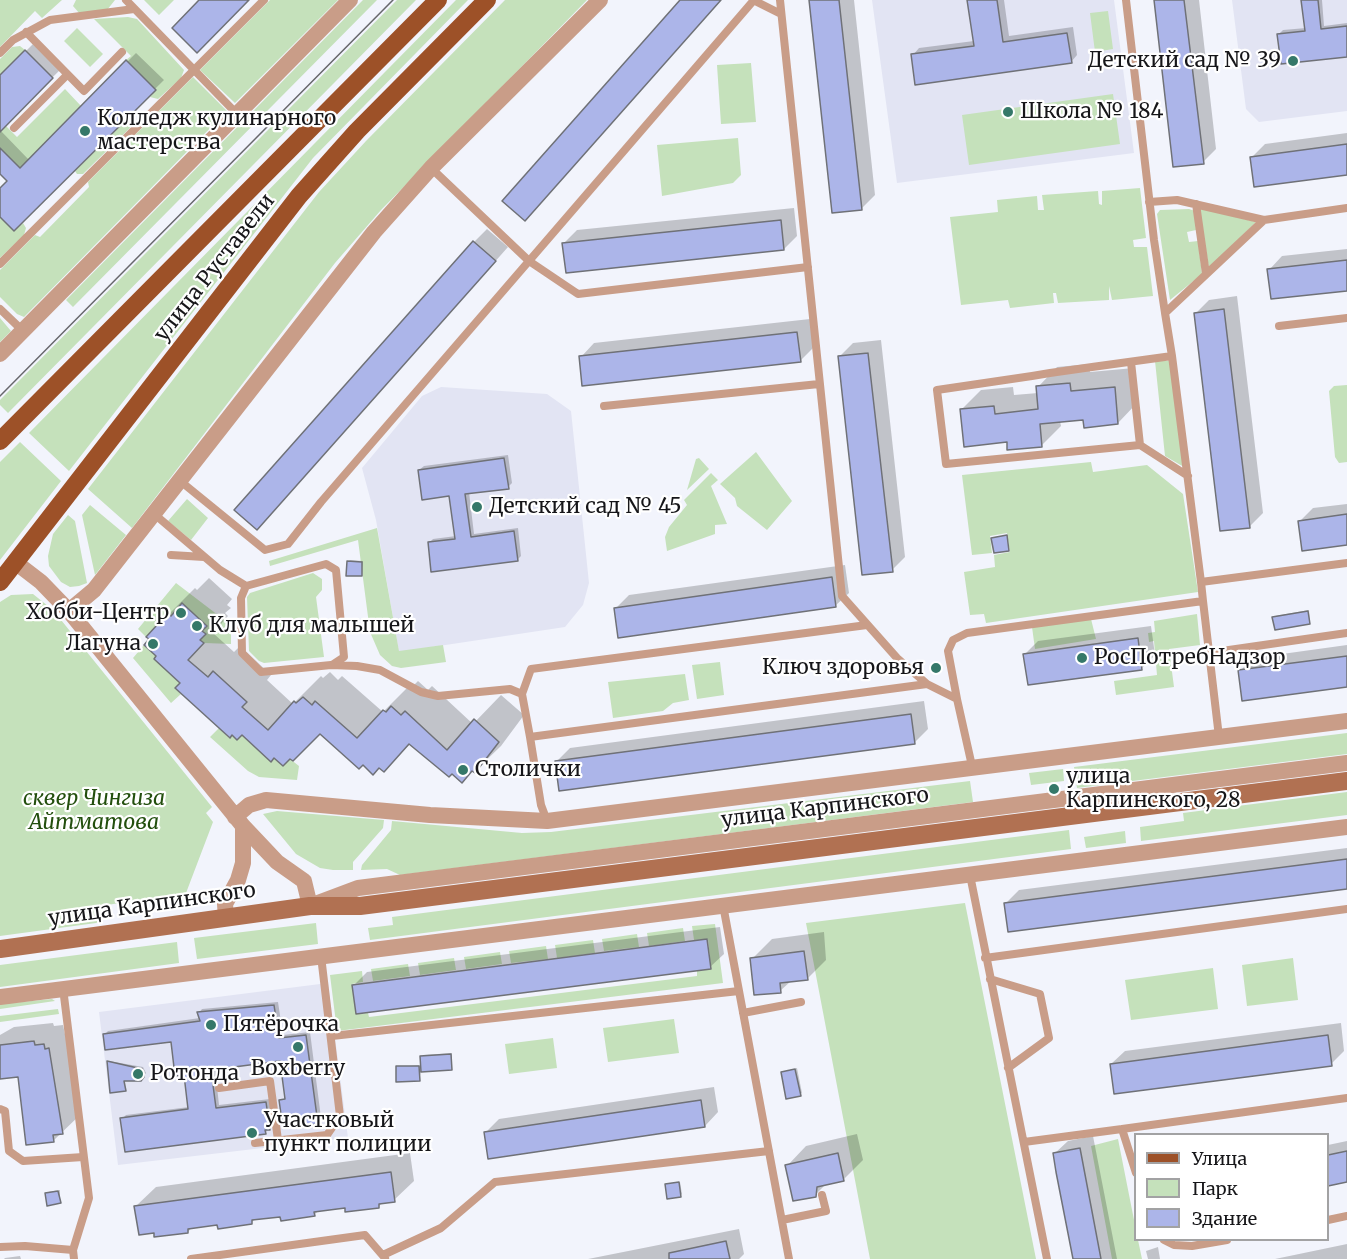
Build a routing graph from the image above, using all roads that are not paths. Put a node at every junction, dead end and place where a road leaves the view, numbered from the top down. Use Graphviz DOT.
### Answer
graph roads {
  1 [pos="126,0"];
  2 [pos="264,0"];
  3 [pos="350,0"];
  4 [pos="438,0"];
  5 [pos="487,0"];
  6 [pos="600,0"];
  7 [pos="754,0"];
  8 [pos="780,0"];
  9 [pos="1126,0"];
  10 [pos="134,9"];
  11 [pos="781,14"];
  12 [pos="26,32"];
  13 [pos="122,52"];
  14 [pos="0,53"];
  15 [pos="193,71"];
  16 [pos="68,75"];
  17 [pos="237,114"];
  18 [pos="14,128"];
  19 [pos="431,168"];
  20 [pos="1149,202"];
  21 [pos="1196,204"];
  22 [pos="1347,208"];
  23 [pos="1263,220"];
  24 [pos="529,261"];
  25 [pos="0,264"];
  26 [pos="808,267"];
  27 [pos="1206,274"];
  28 [pos="0,309"];
  29 [pos="1165,313"];
  30 [pos="1347,318"];
  31 [pos="1279,326"];
  32 [pos="23,331"];
  33 [pos="0,354"];
  34 [pos="1172,356"];
  35 [pos="1131,362"];
  36 [pos="819,384"];
  37 [pos="604,406"];
  38 [pos="0,441"];
  39 [pos="1140,445"];
  40 [pos="1188,476"];
  41 [pos="179,480"];
  42 [pos="153,513"];
  43 [pos="171,555"];
  44 [pos="204,557"];
  45 [pos="15,562"];
  46 [pos="1347,563"];
  47 [pos="0,582"];
  48 [pos="1201,582"];
  49 [pos="246,586"];
  50 [pos="1203,601"];
  51 [pos="69,611"];
  52 [pos="867,625"];
  53 [pos="1347,633"];
  54 [pos="1208,653"];
  55 [pos="331,665"];
  56 [pos="927,684"];
  57 [pos="522,694"];
  58 [pos="957,699"];
  59 [pos="1347,721"];
  60 [pos="530,737"];
  61 [pos="1219,737"];
  62 [pos="1347,763"];
  63 [pos="972,766"];
  64 [pos="1347,781"];
  65 [pos="547,821"];
  66 [pos="239,822"];
  67 [pos="1347,827"];
  68 [pos="970,875"];
  69 [pos="723,905"];
  70 [pos="310,906"];
  71 [pos="1347,909"];
  72 [pos="226,918"];
  73 [pos="0,949"];
  74 [pos="321,955"];
  75 [pos="986,958"];
  76 [pos="990,979"];
  77 [pos="63,988"];
  78 [pos="739,991"];
  79 [pos="0,997"];
  80 [pos="801,1002"];
  81 [pos="743,1013"];
  82 [pos="332,1036"];
  83 [pos="1008,1068"];
  84 [pos="219,1088"];
  85 [pos="1347,1098"];
  86 [pos="0,1109"];
  87 [pos="1122,1129"];
  88 [pos="278,1140"];
  89 [pos="1024,1142"];
  90 [pos="255,1143"];
  91 [pos="769,1151"];
  92 [pos="83,1157"];
  93 [pos="1134,1167"];
  94 [pos="822,1195"];
  95 [pos="1347,1216"];
  96 [pos="782,1220"];
  97 [pos="1329,1220"];
  98 [pos="1167,1241"];
  99 [pos="1217,1241"];
  100 [pos="0,1247"];
  101 [pos="74,1254"];
  102 [pos="385,1257"];
  103 [pos="191,1259"];
  104 [pos="789,1259"];
  105 [pos="1047,1259"];
  1 -- 10 [label="lane"];
  2 -- 15 [label="lane"];
  3 -- 17 [label="street"];
  4 -- 38 [label="main road, улица Руставели"];
  5 -- 45 [label="main road, улица Руставели"];
  6 -- 19 [label="street"];
  7 -- 11 [label="lane"];
  7 -- 24 [label="lane"];
  8 -- 11 [label="lane"];
  9 -- 20 [label="lane"];
  10 -- 12 [label="lane"];
  10 -- 15 [label="lane"];
  11 -- 26 [label="lane"];
  12 -- 14 [label="lane"];
  12 -- 16 [label="lane"];
  13 -- 16 [label="lane"];
  15 -- 17 [label="lane"];
  15 -- 25 [label="lane"];
  16 -- 18 [label="lane"];
  17 -- 32 [label="street"];
  19 -- 24 [label="lane"];
  19 -- 41 [label="street"];
  20 -- 21 [label="lane"];
  20 -- 29 [label="lane"];
  21 -- 23 [label="lane"];
  21 -- 27 [label="lane"];
  22 -- 23 [label="lane"];
  23 -- 27 [label="lane"];
  24 -- 26 [label="lane"];
  24 -- 41 [label="lane"];
  26 -- 36 [label="lane"];
  27 -- 29 [label="lane"];
  28 -- 32 [label="lane"];
  29 -- 34 [label="lane"];
  30 -- 31 [label="lane"];
  32 -- 33 [label="street"];
  34 -- 35 [label="lane"];
  34 -- 40 [label="lane"];
  35 -- 39 [label="lane"];
  35 -- 39 [label="lane"];
  36 -- 37 [label="lane"];
  36 -- 52 [label="lane"];
  39 -- 40 [label="lane"];
  40 -- 48 [label="lane"];
  41 -- 42 [label="street"];
  42 -- 44 [label="lane"];
  42 -- 51 [label="street"];
  43 -- 44 [label="lane"];
  44 -- 49 [label="lane"];
  45 -- 47 [label="main road, улица Руставели"];
  45 -- 51 [label="street"];
  46 -- 48 [label="lane"];
  48 -- 50 [label="lane"];
  49 -- 55 [label="lane"];
  49 -- 55 [label="lane"];
  50 -- 54 [label="lane"];
  50 -- 58 [label="lane"];
  51 -- 66 [label="street"];
  52 -- 56 [label="lane"];
  52 -- 57 [label="lane"];
  53 -- 54 [label="lane"];
  54 -- 61 [label="lane"];
  55 -- 57 [label="lane"];
  56 -- 58 [label="lane"];
  56 -- 60 [label="lane"];
  57 -- 60 [label="lane"];
  58 -- 63 [label="lane"];
  59 -- 61 [label="street"];
  60 -- 65 [label="lane"];
  61 -- 63 [label="street"];
  62 -- 70 [label="street, улица Карпинского"];
  63 -- 65 [label="street"];
  64 -- 70 [label="street, улица Карпинского"];
  65 -- 66 [label="street"];
  66 -- 70 [label="street"];
  66 -- 72 [label="street"];
  67 -- 68 [label="street"];
  68 -- 69 [label="street"];
  68 -- 75 [label="lane"];
  69 -- 74 [label="street"];
  69 -- 78 [label="lane"];
  70 -- 72 [label="street, улица Карпинского"];
  71 -- 75 [label="lane"];
  72 -- 73 [label="street, улица Карпинского"];
  74 -- 77 [label="street"];
  74 -- 82 [label="lane"];
  75 -- 76 [label="lane"];
  76 -- 83 [label="lane"];
  76 -- 83 [label="lane"];
  77 -- 79 [label="street"];
  77 -- 92 [label="lane"];
  78 -- 81 [label="lane"];
  78 -- 82 [label="lane"];
  80 -- 81 [label="lane"];
  81 -- 91 [label="lane"];
  82 -- 88 [label="lane"];
  83 -- 89 [label="lane"];
  84 -- 88 [label="lane"];
  85 -- 87 [label="lane"];
  86 -- 92 [label="lane"];
  87 -- 89 [label="lane"];
  87 -- 93 [label="lane"];
  88 -- 90 [label="lane"];
  89 -- 105 [label="lane"];
  91 -- 96 [label="lane"];
  91 -- 102 [label="lane"];
  92 -- 101 [label="lane"];
  94 -- 96 [label="lane"];
  95 -- 97 [label="lane"];
  96 -- 104 [label="lane"];
  98 -- 99 [label="lane"];
  100 -- 101 [label="lane"];
  102 -- 103 [label="lane"];
}
